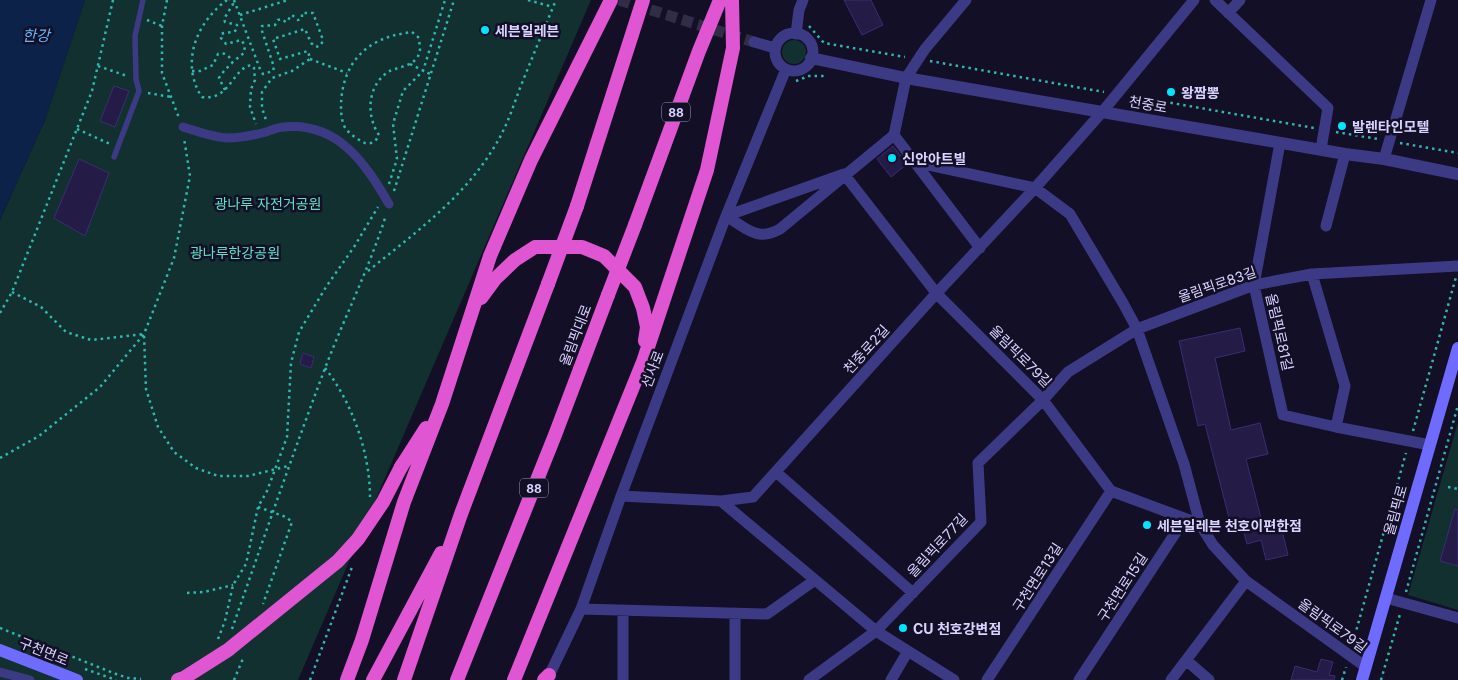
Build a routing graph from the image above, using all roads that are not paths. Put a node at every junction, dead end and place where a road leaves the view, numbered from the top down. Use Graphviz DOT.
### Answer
graph roads {
  1 [pos="143,0"];
  2 [pos="611,0"];
  3 [pos="643,0"];
  4 [pos="720,0"];
  5 [pos="732,0"];
  6 [pos="803,0"];
  7 [pos="966,0"];
  8 [pos="1194,0"];
  9 [pos="1215,0"];
  10 [pos="1240,0"];
  11 [pos="1431,0"];
  12 [pos="1228,13"];
  13 [pos="796,34"];
  14 [pos="754,42"];
  15 [pos="775,48"];
  16 [pos="811,58"];
  17 [pos="786,69"];
  18 [pos="906,78"];
  19 [pos="1103,111"];
  20 [pos="183,128"];
  21 [pos="894,135"];
  22 [pos="1280,143"];
  23 [pos="1321,149"];
  24 [pos="1345,154"];
  25 [pos="114,157"];
  26 [pos="1384,159"];
  27 [pos="915,162"];
  28 [pos="844,174"];
  29 [pos="1458,174"];
  30 [pos="1035,188"];
  31 [pos="387,200"];
  32 [pos="726,216"];
  33 [pos="1326,226"];
  34 [pos="980,248"];
  35 [pos="1458,266"];
  36 [pos="1312,274"];
  37 [pos="1254,285"];
  38 [pos="937,294"];
  39 [pos="474,307"];
  40 [pos="1137,329"];
  41 [pos="1458,348"];
  42 [pos="643,362"];
  43 [pos="1043,400"];
  44 [pos="442,404"];
  45 [pos="1336,427"];
  46 [pos="1430,445"];
  47 [pos="776,472"];
  48 [pos="1111,491"];
  49 [pos="621,496"];
  50 [pos="721,501"];
  51 [pos="461,514"];
  52 [pos="1200,524"];
  53 [pos="815,580"];
  54 [pos="1246,581"];
  55 [pos="912,593"];
  56 [pos="1386,598"];
  57 [pos="581,608"];
  58 [pos="623,610"];
  59 [pos="735,613"];
  60 [pos="1458,618"];
  61 [pos="876,631"];
  62 [pos="0,650"];
  63 [pos="908,652"];
  64 [pos="1186,660"];
  65 [pos="1366,667"];
  66 [pos="0,672"];
  67 [pos="547,678"];
  68 [pos="30,680"];
  69 [pos="76,680"];
  70 [pos="178,680"];
  71 [pos="347,680"];
  72 [pos="373,680"];
  73 [pos="404,680"];
  74 [pos="457,680"];
  75 [pos="514,680"];
  76 [pos="623,680"];
  77 [pos="735,680"];
  78 [pos="809,680"];
  79 [pos="891,680"];
  80 [pos="954,680"];
  81 [pos="987,680"];
  82 [pos="1079,680"];
  83 [pos="1171,680"];
  84 [pos="1209,680"];
  85 [pos="1362,680"];
  1 -- 25 [label="lane"];
  2 -- 39 [label="highway"];
  3 -- 51 [label="highway, bridge"];
  4 -- 74 [label="highway, 올림픽대로 / 88, bridge"];
  5 -- 42 [label="highway"];
  6 -- 13 [label="street"];
  7 -- 18 [label="street"];
  8 -- 19 [label="street, 천중로2길"];
  9 -- 12 [label="street"];
  10 -- 12 [label="street"];
  11 -- 26 [label="street"];
  12 -- 23 [label="street"];
  13 -- 15 [label="street"];
  13 -- 16 [label="street"];
  14 -- 15 [label="street"];
  15 -- 17 [label="street"];
  16 -- 17 [label="street"];
  16 -- 18 [label="street, 천중로"];
  17 -- 32 [label="street, 선사로"];
  18 -- 19 [label="street, 천중로"];
  18 -- 21 [label="street"];
  19 -- 22 [label="street, 천중로"];
  19 -- 30 [label="street, 천중로2길"];
  20 -- 31 [label="street"];
  21 -- 27 [label="street"];
  21 -- 28 [label="street"];
  22 -- 23 [label="street, 천중로"];
  22 -- 37 [label="street, 올림픽로81길"];
  23 -- 24 [label="street, 천중로"];
  24 -- 26 [label="street, 천중로"];
  24 -- 33 [label="street"];
  26 -- 29 [label="street, 천중로"];
  27 -- 30 [label="street"];
  27 -- 34 [label="street"];
  28 -- 32 [label="street"];
  28 -- 32 [label="street"];
  28 -- 38 [label="street, 올림픽로79길"];
  30 -- 34 [label="street, 천중로2길"];
  30 -- 40 [label="street"];
  32 -- 49 [label="street, 선사로"];
  34 -- 38 [label="street, 천중로2길"];
  35 -- 36 [label="street, 올림픽로83길"];
  36 -- 37 [label="street, 올림픽로83길"];
  36 -- 45 [label="street"];
  37 -- 40 [label="street, 올림픽로83길"];
  37 -- 45 [label="street, 올림픽로81길"];
  38 -- 43 [label="street, 올림픽로79길"];
  38 -- 47 [label="street, 천중로2길"];
  39 -- 42 [label="highway"];
  39 -- 44 [label="highway"];
  40 -- 43 [label="street, 올림픽로83길"];
  40 -- 52 [label="street, 올림픽로79길"];
  41 -- 46 [label="main road, 올림픽로"];
  42 -- 75 [label="highway"];
  43 -- 48 [label="street, 올림픽로79길"];
  43 -- 55 [label="street, 올림픽로77길"];
  44 -- 70 [label="highway, bridge"];
  44 -- 71 [label="highway"];
  45 -- 46 [label="street, 올림픽로81길"];
  46 -- 56 [label="main road, 올림픽로"];
  47 -- 50 [label="street, 천중로2길"];
  47 -- 55 [label="street"];
  48 -- 52 [label="street"];
  48 -- 81 [label="street, 구천면로13길"];
  49 -- 50 [label="street, 천중로2길"];
  49 -- 57 [label="street, 선사로"];
  50 -- 53 [label="street"];
  51 -- 72 [label="highway"];
  51 -- 73 [label="highway"];
  52 -- 54 [label="street, 올림픽로79길"];
  52 -- 82 [label="street, 구천면로15길"];
  53 -- 59 [label="street"];
  53 -- 61 [label="street"];
  54 -- 64 [label="street"];
  54 -- 65 [label="street, 올림픽로79길"];
  55 -- 61 [label="street, 올림픽로77길"];
  56 -- 60 [label="street"];
  56 -- 65 [label="main road, 올림픽로"];
  57 -- 58 [label="street"];
  57 -- 67 [label="street, 선사로"];
  58 -- 59 [label="street"];
  58 -- 76 [label="street"];
  59 -- 77 [label="street"];
  61 -- 63 [label="street"];
  61 -- 78 [label="street, 올림픽로77길"];
  62 -- 69 [label="main road, 구천면로"];
  63 -- 79 [label="street"];
  63 -- 80 [label="street"];
  64 -- 83 [label="street"];
  64 -- 84 [label="street"];
  65 -- 85 [label="main road, 올림픽로"];
  66 -- 68 [label="street"];
}
